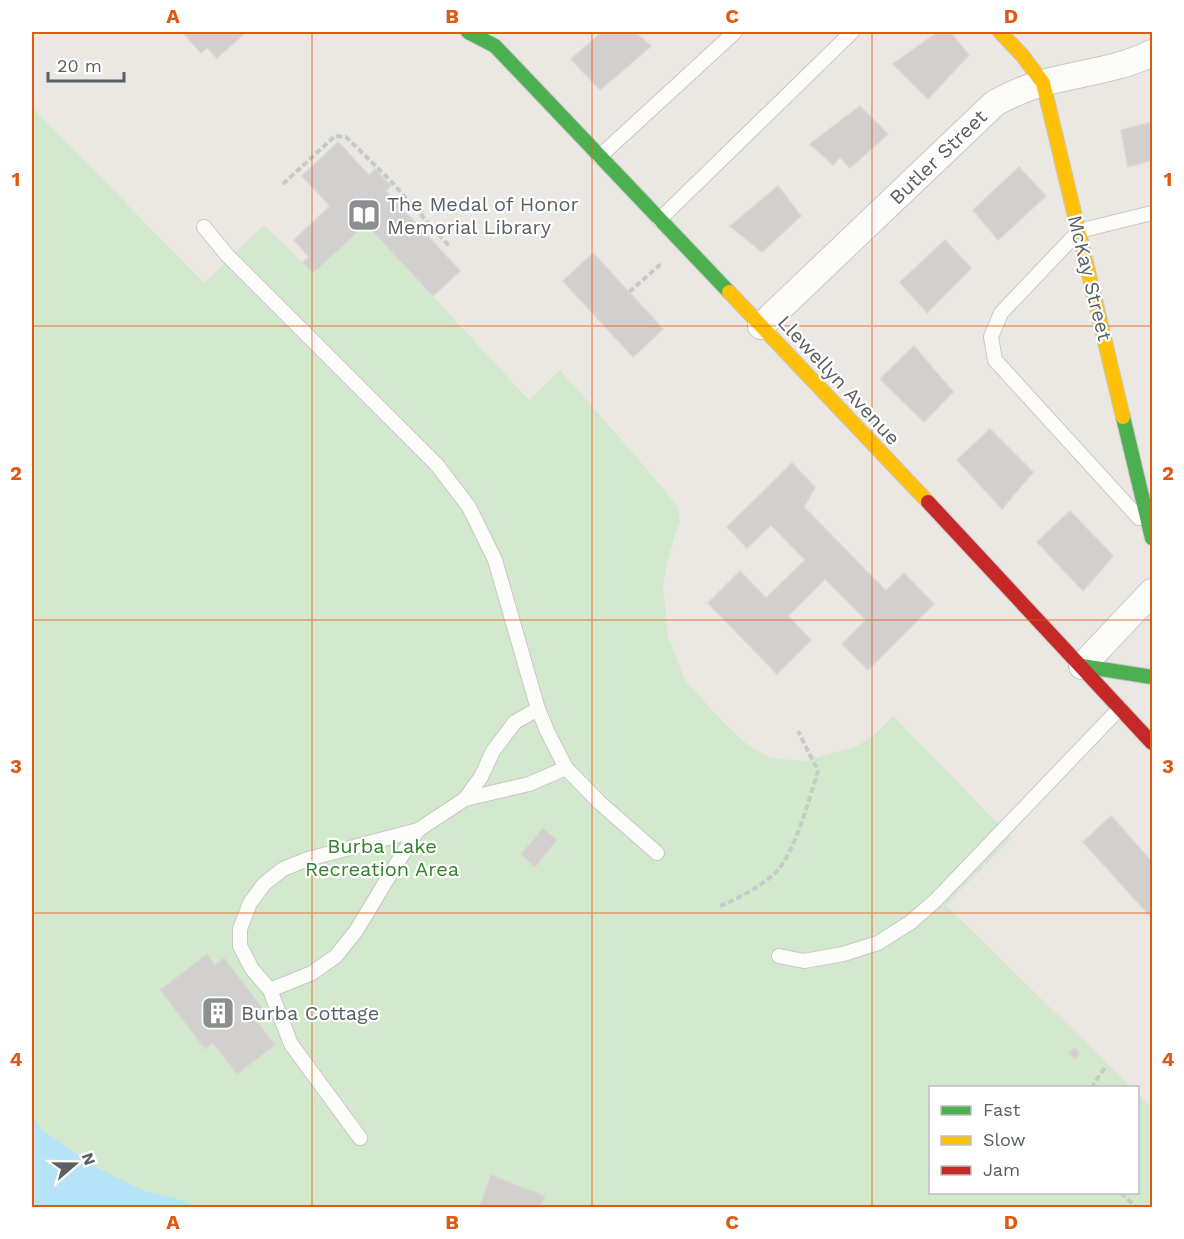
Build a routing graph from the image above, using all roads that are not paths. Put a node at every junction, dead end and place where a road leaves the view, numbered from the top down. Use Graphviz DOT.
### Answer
graph roads {
  1 [pos="468,32"];
  2 [pos="735,32"];
  3 [pos="852,32"];
  4 [pos="1000,32"];
  5 [pos="498,36"];
  6 [pos="1152,53"];
  7 [pos="1043,83"];
  8 [pos="598,157"];
  9 [pos="1152,213"];
  10 [pos="659,219"];
  11 [pos="204,227"];
  12 [pos="1079,231"];
  13 [pos="761,326"];
  14 [pos="1152,534"];
  15 [pos="1152,592"];
  16 [pos="1082,666"];
  17 [pos="1152,677"];
  18 [pos="1120,708"];
  19 [pos="538,709"];
  20 [pos="1152,743"];
  21 [pos="566,768"];
  22 [pos="465,799"];
  23 [pos="418,830"];
  24 [pos="657,853"];
  25 [pos="778,956"];
  26 [pos="270,990"];
  27 [pos="360,1138"];
  1 -- 5 [label="street, Llewellyn Avenue"];
  2 -- 8 [label="lane"];
  3 -- 10 [label="lane"];
  4 -- 7 [label="street, McKay Street"];
  5 -- 8 [label="street, Llewellyn Avenue"];
  6 -- 7 [label="street, Butler Street"];
  7 -- 12 [label="street, McKay Street"];
  7 -- 13 [label="street, Butler Street"];
  8 -- 10 [label="street, Llewellyn Avenue"];
  9 -- 12 [label="lane"];
  10 -- 13 [label="street, Llewellyn Avenue"];
  11 -- 19 [label="lane"];
  12 -- 14 [label="street, McKay Street"];
  12 -- 14 [label="lane"];
  13 -- 16 [label="street, Llewellyn Avenue"];
  15 -- 16 [label="street"];
  16 -- 17 [label="street"];
  16 -- 18 [label="street, Llewellyn Avenue"];
  18 -- 20 [label="street, Llewellyn Avenue"];
  18 -- 25 [label="lane"];
  19 -- 21 [label="lane"];
  19 -- 22 [label="lane"];
  21 -- 22 [label="lane"];
  21 -- 24 [label="lane"];
  22 -- 23 [label="lane"];
  23 -- 26 [label="lane"];
  23 -- 26 [label="lane"];
  26 -- 27 [label="lane"];
}
